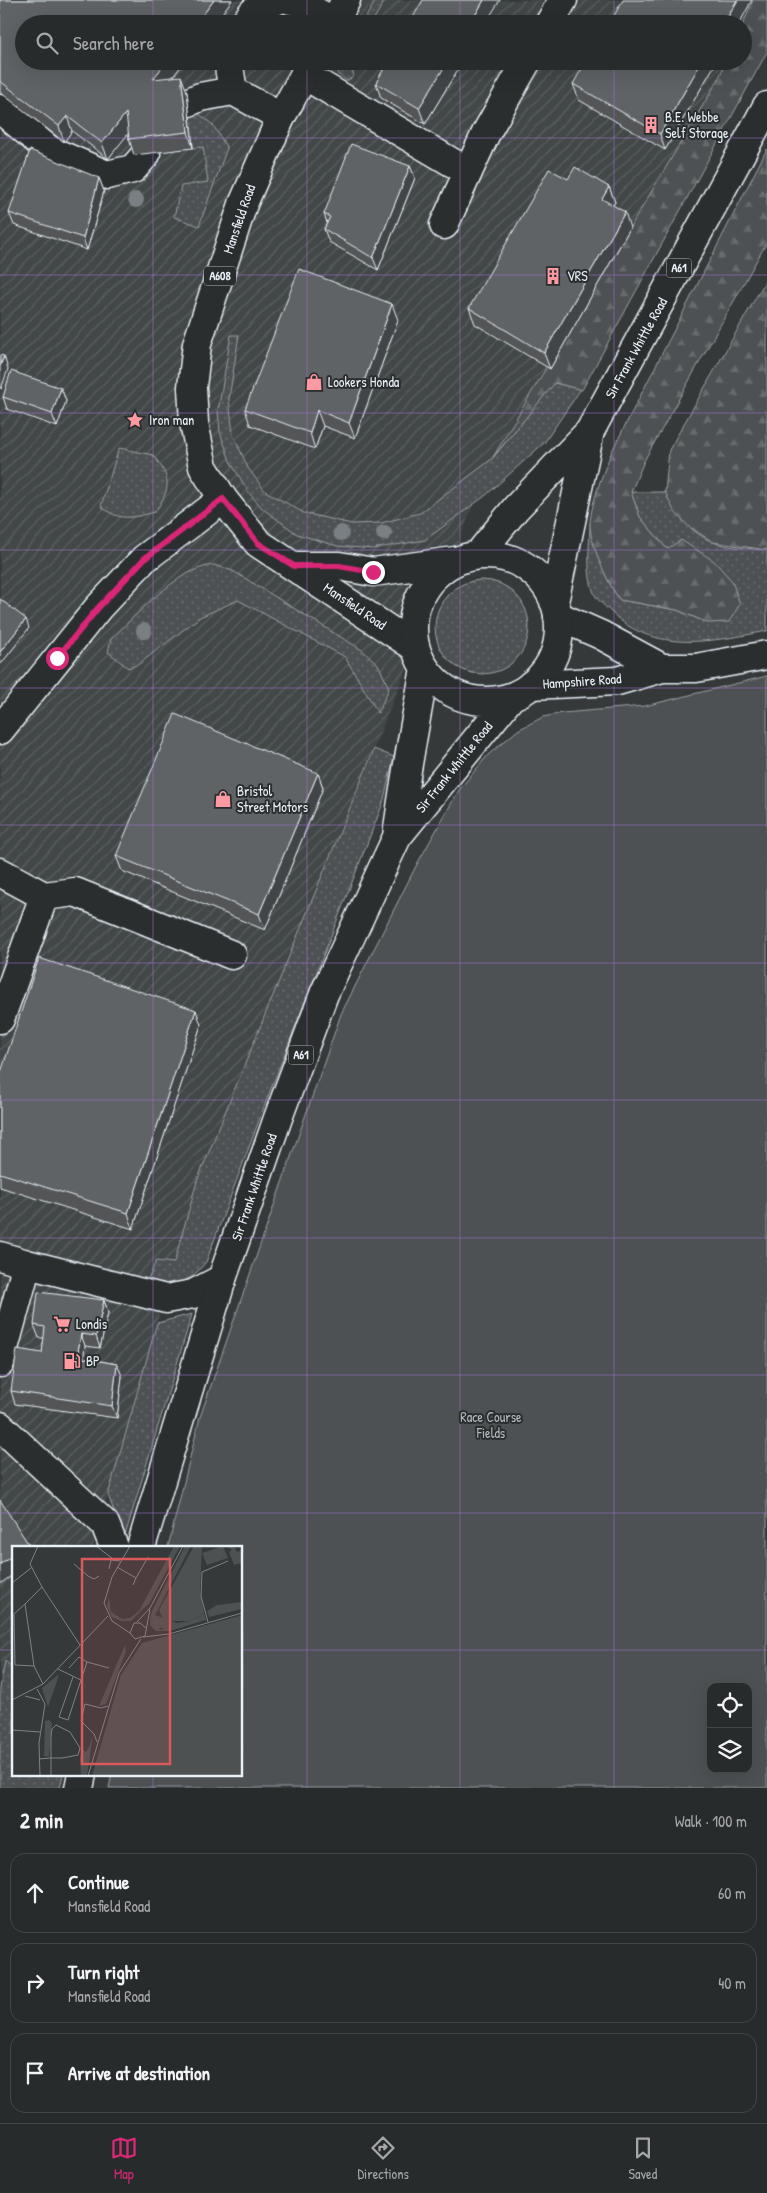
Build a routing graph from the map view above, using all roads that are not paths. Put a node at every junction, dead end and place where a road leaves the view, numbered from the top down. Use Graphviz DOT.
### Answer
graph roads {
  1 [pos="563,0"];
  2 [pos="275,1"];
  3 [pos="252,15"];
  4 [pos="338,15"];
  5 [pos="555,15"];
  6 [pos="230,70"];
  7 [pos="307,70"];
  8 [pos="311,70"];
  9 [pos="522,70"];
  10 [pos="233,91"];
  11 [pos="188,102"];
  12 [pos="767,106"];
  13 [pos="0,110"];
  14 [pos="281,117"];
  15 [pos="146,154"];
  16 [pos="468,170"];
  17 [pos="444,225"];
  18 [pos="590,431"];
  19 [pos="223,499"];
  20 [pos="467,558"];
  21 [pos="294,566"];
  22 [pos="556,609"];
  23 [pos="767,655"];
  24 [pos="420,657"];
  25 [pos="662,668"];
  26 [pos="521,691"];
  27 [pos="0,730"];
  28 [pos="397,838"];
  29 [pos="0,872"];
  30 [pos="44,896"];
  31 [pos="232,955"];
  32 [pos="0,1019"];
  33 [pos="0,1256"];
  34 [pos="27,1264"];
  35 [pos="222,1279"];
  36 [pos="0,1363"];
  37 [pos="0,1426"];
  38 [pos="114,1546"];
  39 [pos="141,1546"];
  1 -- 5 [label="main road"];
  2 -- 3 [label="main road"];
  2 -- 4 [label="main road"];
  6 -- 10 [label="main road"];
  7 -- 14 [label="main road, Mansfield Road / A608"];
  8 -- 16 [label="main road"];
  9 -- 16 [label="main road"];
  10 -- 11 [label="main road"];
  10 -- 14 [label="main road"];
  12 -- 18 [label="main road, Sir Frank Whittle Road / A61"];
  13 -- 15 [label="main road"];
  14 -- 19 [label="main road, Mansfield Road / A608"];
  16 -- 17 [label="main road"];
  18 -- 20 [label="main road, Sir Frank Whittle Road / A61"];
  18 -- 22 [label="main road, Sir Frank Whittle Road / A61"];
  19 -- 21 [label="main road, Mansfield Road / A608"];
  19 -- 27 [label="main road"];
  20 -- 21 [label="main road, Mansfield Road"];
  20 -- 22 [label="main road"];
  20 -- 24 [label="main road"];
  21 -- 24 [label="main road, Mansfield Road / A608"];
  22 -- 25 [label="main road, Hampshire Road"];
  22 -- 26 [label="main road"];
  23 -- 25 [label="main road, Hampshire Road"];
  24 -- 26 [label="main road"];
  24 -- 28 [label="main road, Sir Frank Whittle Road / A61"];
  25 -- 26 [label="main road, Hampshire Road"];
  26 -- 28 [label="main road, Sir Frank Whittle Road / A61"];
  28 -- 35 [label="main road, Sir Frank Whittle Road / A61"];
  29 -- 30 [label="main road"];
  30 -- 31 [label="main road"];
  30 -- 32 [label="main road"];
  33 -- 34 [label="main road"];
  34 -- 35 [label="main road"];
  34 -- 36 [label="main road"];
  35 -- 39 [label="main road, Sir Frank Whittle Road / A61"];
  37 -- 38 [label="main road"];
}
